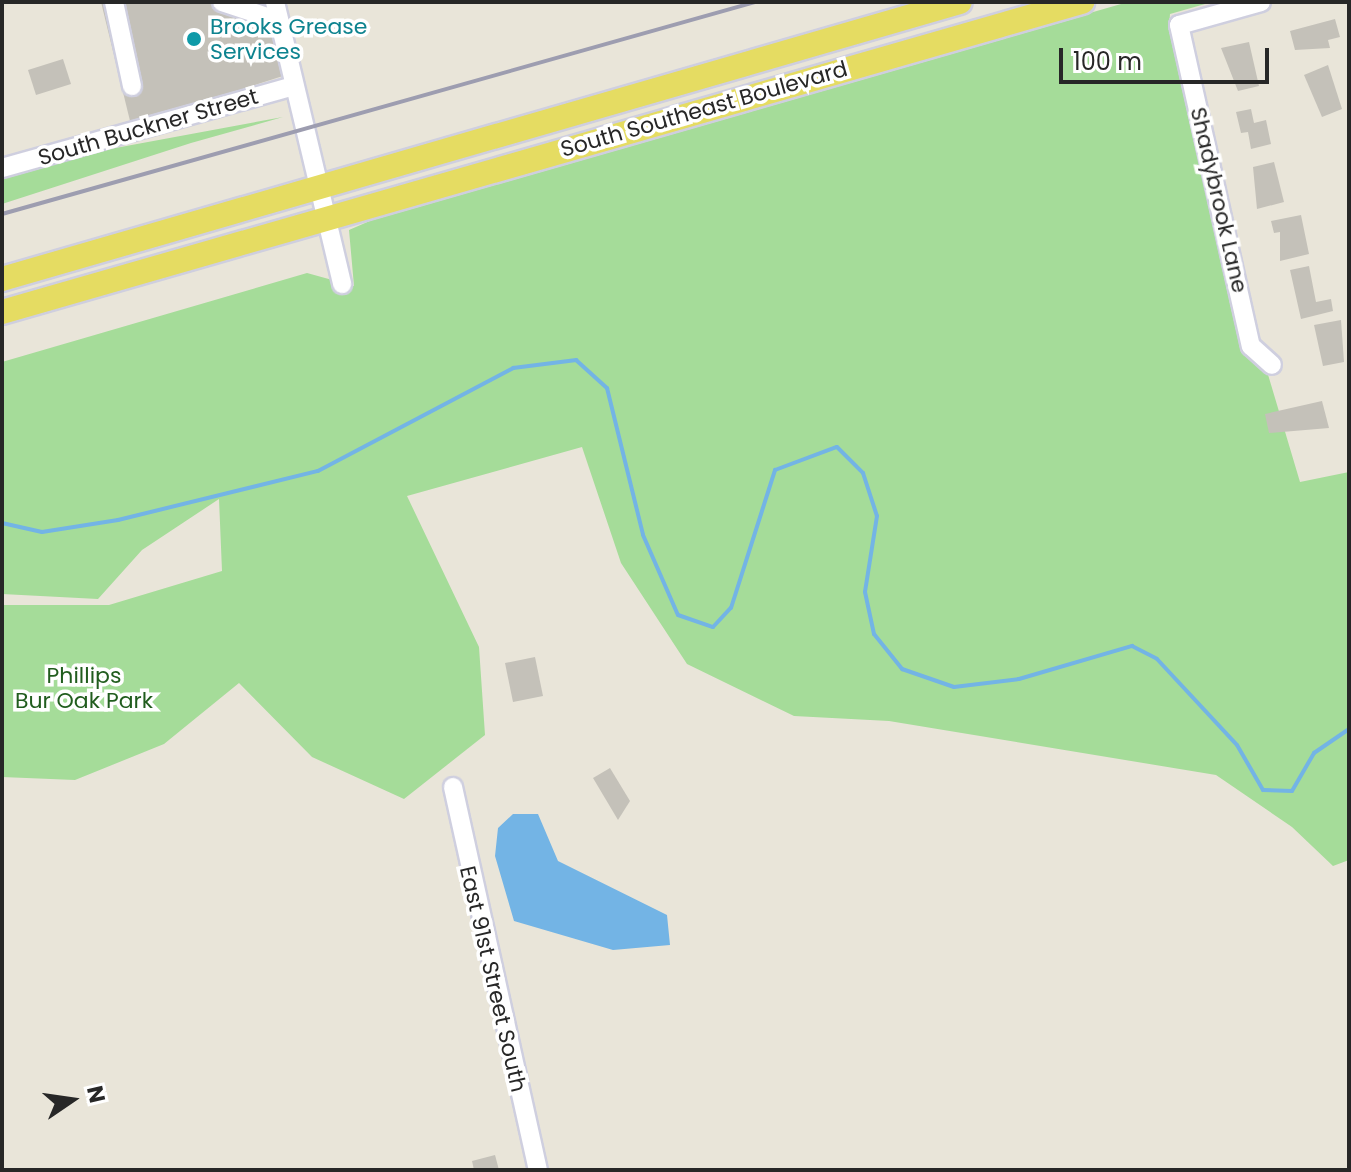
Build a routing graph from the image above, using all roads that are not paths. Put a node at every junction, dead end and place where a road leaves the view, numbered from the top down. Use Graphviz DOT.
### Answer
graph roads {
  1 [pos="114,2"];
  2 [pos="222,2"];
  3 [pos="960,2"];
  4 [pos="1082,2"];
  5 [pos="1261,2"];
  6 [pos="277,11"];
  7 [pos="132,86"];
  8 [pos="294,86"];
  9 [pos="2,168"];
  10 [pos="319,186"];
  11 [pos="326,217"];
  12 [pos="2,279"];
  13 [pos="342,284"];
  14 [pos="2,312"];
  15 [pos="1272,365"];
  16 [pos="453,787"];
  17 [pos="538,1170"];
  1 -- 7 [label="street"];
  2 -- 6 [label="street"];
  3 -- 10 [label="main road, South Southeast Boulevard"];
  4 -- 11 [label="main road, South Southeast Boulevard"];
  5 -- 15 [label="street, Shadybrook Lane"];
  6 -- 8 [label="street"];
  8 -- 9 [label="street, South Buckner Street"];
  8 -- 10 [label="street"];
  10 -- 11 [label="street"];
  10 -- 12 [label="main road, South Southeast Boulevard"];
  11 -- 13 [label="street"];
  11 -- 14 [label="main road, South Southeast Boulevard"];
  16 -- 17 [label="street, East 91st Street South"];
}
